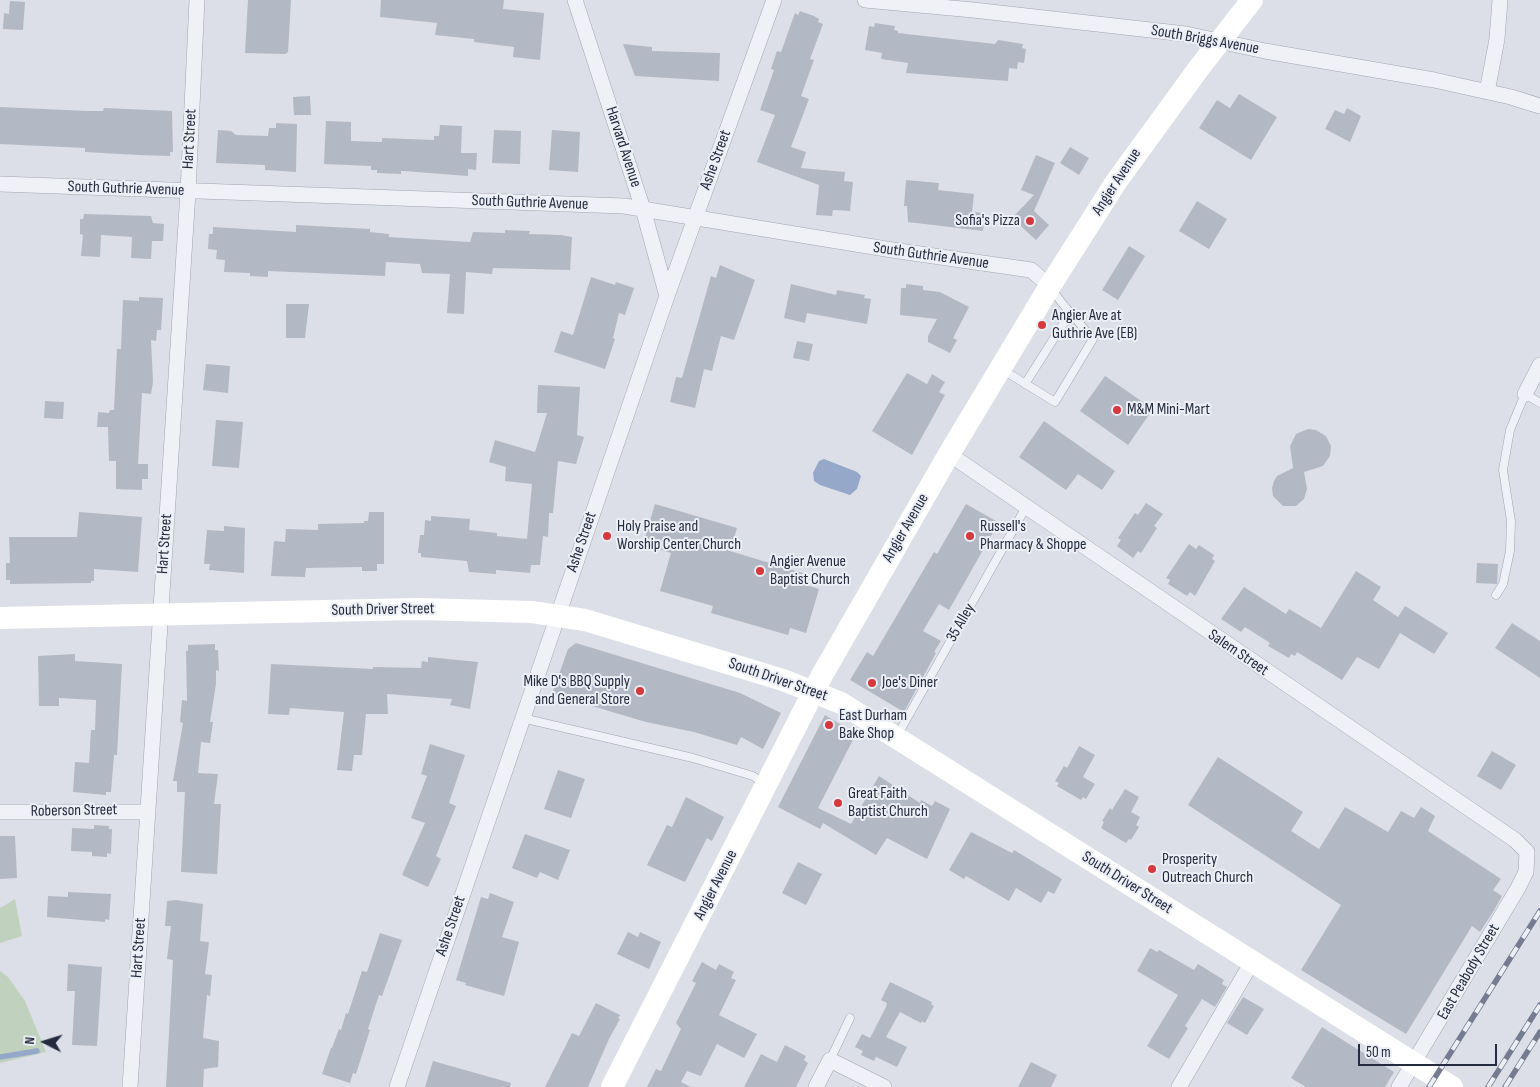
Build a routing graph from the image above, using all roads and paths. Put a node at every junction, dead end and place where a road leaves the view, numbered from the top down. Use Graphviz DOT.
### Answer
graph roads {
  1 [pos="197,0"];
  2 [pos="575,0"];
  3 [pos="774,0"];
  4 [pos="865,0"];
  5 [pos="1252,0"];
  6 [pos="1500,0"];
  7 [pos="1218,42"];
  8 [pos="1487,92"];
  9 [pos="1540,106"];
  10 [pos="0,184"];
  11 [pos="188,192"];
  12 [pos="643,209"];
  13 [pos="694,219"];
  14 [pos="1050,286"];
  15 [pos="667,296"];
  16 [pos="1070,312"];
  17 [pos="1540,365"];
  18 [pos="1001,369"];
  19 [pos="1025,384"];
  20 [pos="1525,394"];
  21 [pos="1540,403"];
  22 [pos="948,454"];
  23 [pos="1026,507"];
  24 [pos="1496,595"];
  25 [pos="558,614"];
  26 [pos="160,616"];
  27 [pos="0,618"];
  28 [pos="814,691"];
  29 [pos="522,718"];
  30 [pos="896,738"];
  31 [pos="767,785"];
  32 [pos="0,812"];
  33 [pos="148,812"];
  34 [pos="1527,852"];
  35 [pos="1252,962"];
  36 [pos="850,1018"];
  37 [pos="830,1060"];
  38 [pos="1415,1064"];
  39 [pos="130,1087"];
  40 [pos="397,1087"];
  41 [pos="612,1087"];
  42 [pos="816,1087"];
  43 [pos="884,1087"];
  44 [pos="1179,1087"];
  45 [pos="1399,1087"];
  46 [pos="1452,1087"];
  1 -- 11 [label="street, Hart Street"];
  2 -- 12 [label="street, Harvard Avenue"];
  3 -- 13 [label="street, Ashe Street"];
  4 -- 7 [label="street, South Briggs Avenue"];
  5 -- 7 [label="street, Angier Avenue"];
  6 -- 8 [label="street"];
  7 -- 8 [label="street, South Briggs Avenue"];
  7 -- 14 [label="street, Angier Avenue"];
  8 -- 9 [label="street, South Briggs Avenue"];
  10 -- 11 [label="street, South Guthrie Avenue"];
  11 -- 12 [label="street, South Guthrie Avenue"];
  11 -- 26 [label="street, Hart Street"];
  12 -- 13 [label="street, South Guthrie Avenue"];
  12 -- 15 [label="street, Harvard Avenue"];
  13 -- 14 [label="street, South Guthrie Avenue"];
  13 -- 15 [label="street, Ashe Street"];
  14 -- 16 [label="lane"];
  14 -- 18 [label="street, Angier Avenue"];
  15 -- 25 [label="street, Ashe Street"];
  16 -- 19 [label="lane"];
  16 -- 19 [label="lane"];
  17 -- 20 [label="street"];
  18 -- 19 [label="lane"];
  18 -- 22 [label="street, Angier Avenue"];
  20 -- 21 [label="lane"];
  20 -- 24 [label="lane"];
  22 -- 23 [label="street, Salem Street"];
  22 -- 28 [label="street, Angier Avenue"];
  23 -- 30 [label="lane, 35 Alley"];
  23 -- 34 [label="street, Salem Street"];
  25 -- 26 [label="street, South Driver Street"];
  25 -- 28 [label="street, South Driver Street"];
  25 -- 29 [label="street, Ashe Street"];
  26 -- 27 [label="street, South Driver Street"];
  26 -- 33 [label="street, Hart Street"];
  28 -- 30 [label="street, South Driver Street"];
  28 -- 31 [label="street, Angier Avenue"];
  29 -- 31 [label="lane"];
  29 -- 40 [label="street, Ashe Street"];
  30 -- 35 [label="street, South Driver Street"];
  31 -- 41 [label="street, Angier Avenue"];
  32 -- 33 [label="street, Roberson Street"];
  33 -- 39 [label="street, Hart Street"];
  34 -- 38 [label="street, East Peabody Street"];
  35 -- 38 [label="street, South Driver Street"];
  35 -- 44 [label="street"];
  36 -- 37 [label="lane"];
  37 -- 42 [label="street"];
  37 -- 43 [label="street"];
  38 -- 45 [label="street, East Peabody Street"];
  38 -- 46 [label="street, South Driver Street"];
}
